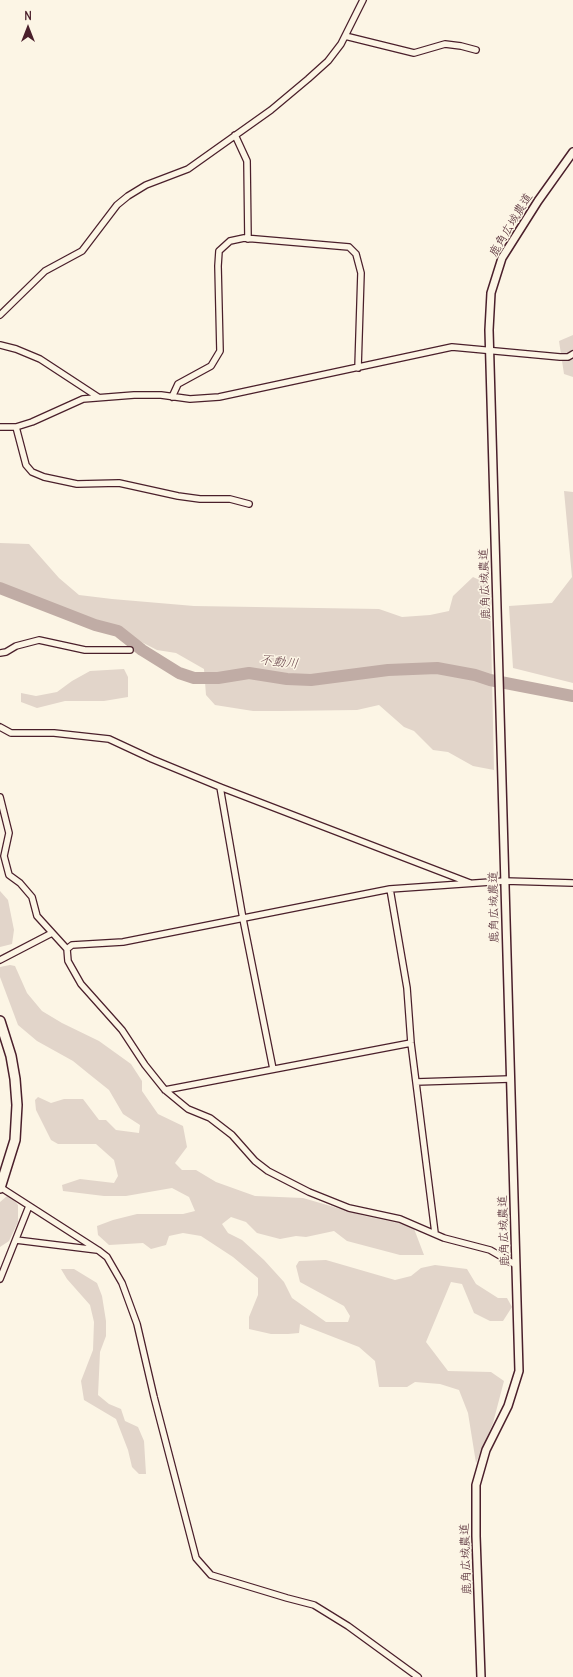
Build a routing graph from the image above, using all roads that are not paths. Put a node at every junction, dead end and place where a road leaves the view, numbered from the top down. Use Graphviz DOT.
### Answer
graph roads {
  1 [pos="363,0"];
  2 [pos="345,36"];
  3 [pos="476,50"];
  4 [pos="235,135"];
  5 [pos="573,152"];
  6 [pos="248,238"];
  7 [pos="0,315"];
  8 [pos="0,345"];
  9 [pos="490,352"];
  10 [pos="573,354"];
  11 [pos="358,368"];
  12 [pos="98,397"];
  13 [pos="172,397"];
  14 [pos="0,427"];
  15 [pos="16,427"];
  16 [pos="249,504"];
  17 [pos="130,650"];
  18 [pos="0,653"];
  19 [pos="0,727"];
  20 [pos="220,787"];
  21 [pos="0,797"];
  22 [pos="505,881"];
  23 [pos="573,883"];
  24 [pos="474,885"];
  25 [pos="390,889"];
  26 [pos="243,919"];
  27 [pos="52,933"];
  28 [pos="66,949"];
  29 [pos="0,960"];
  30 [pos="0,1022"];
  31 [pos="411,1043"];
  32 [pos="273,1070"];
  33 [pos="510,1078"];
  34 [pos="416,1082"];
  35 [pos="165,1090"];
  36 [pos="0,1187"];
  37 [pos="29,1206"];
  38 [pos="435,1233"];
  39 [pos="16,1240"];
  40 [pos="98,1250"];
  41 [pos="516,1265"];
  42 [pos="0,1279"];
  43 [pos="418,1677"];
  44 [pos="481,1677"];
  1 -- 2 [label="street"];
  2 -- 3 [label="street"];
  2 -- 4 [label="street"];
  4 -- 6 [label="street"];
  4 -- 7 [label="street"];
  5 -- 9 [label="street, 鹿角広域農道"];
  6 -- 11 [label="street"];
  6 -- 13 [label="street"];
  8 -- 12 [label="street"];
  9 -- 10 [label="street"];
  9 -- 11 [label="street"];
  9 -- 22 [label="street, 鹿角広域農道"];
  11 -- 13 [label="street"];
  12 -- 13 [label="street"];
  12 -- 15 [label="street"];
  14 -- 15 [label="street"];
  15 -- 16 [label="street"];
  17 -- 18 [label="street"];
  19 -- 20 [label="street"];
  20 -- 24 [label="street"];
  20 -- 26 [label="street"];
  21 -- 27 [label="street"];
  22 -- 23 [label="street"];
  22 -- 24 [label="street"];
  22 -- 33 [label="street, 鹿角広域農道"];
  24 -- 25 [label="street"];
  25 -- 26 [label="street"];
  25 -- 31 [label="street"];
  26 -- 28 [label="street"];
  26 -- 32 [label="street"];
  27 -- 28 [label="street"];
  27 -- 29 [label="street"];
  28 -- 35 [label="street"];
  30 -- 36 [label="main road"];
  31 -- 32 [label="street"];
  31 -- 34 [label="street"];
  32 -- 35 [label="street"];
  33 -- 34 [label="street"];
  33 -- 41 [label="street, 鹿角広域農道"];
  34 -- 38 [label="street"];
  35 -- 38 [label="street"];
  36 -- 37 [label="street"];
  37 -- 39 [label="street"];
  37 -- 40 [label="street"];
  38 -- 41 [label="street"];
  39 -- 40 [label="street"];
  39 -- 42 [label="street"];
  40 -- 43 [label="street"];
  41 -- 44 [label="street, 鹿角広域農道"];
}
